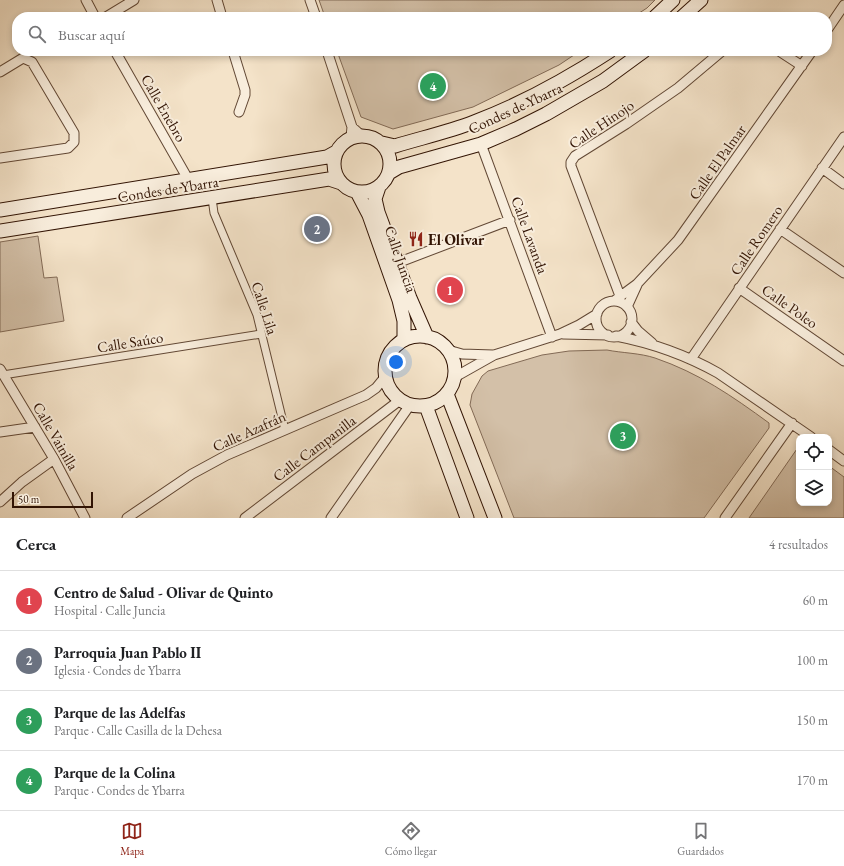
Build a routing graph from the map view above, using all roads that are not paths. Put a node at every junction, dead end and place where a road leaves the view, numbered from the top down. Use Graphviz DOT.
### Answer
graph roads {
  1 [pos="86,0"];
  2 [pos="134,0"];
  3 [pos="217,0"];
  4 [pos="310,0"];
  5 [pos="673,0"];
  6 [pos="701,0"];
  7 [pos="844,5"];
  8 [pos="92,12"];
  9 [pos="114,12"];
  10 [pos="221,12"];
  11 [pos="314,12"];
  12 [pos="660,12"];
  13 [pos="688,12"];
  14 [pos="832,23"];
  15 [pos="118,56"];
  16 [pos="235,56"];
  17 [pos="329,56"];
  18 [pos="602,56"];
  19 [pos="637,56"];
  20 [pos="716,56"];
  21 [pos="787,56"];
  22 [pos="809,56"];
  23 [pos="802,66"];
  24 [pos="0,72"];
  25 [pos="239,112"];
  26 [pos="355,133"];
  27 [pos="844,137"];
  28 [pos="382,143"];
  29 [pos="481,144"];
  30 [pos="336,152"];
  31 [pos="0,158"];
  32 [pos="822,168"];
  33 [pos="389,173"];
  34 [pos="188,179"];
  35 [pos="341,183"];
  36 [pos="844,184"];
  37 [pos="379,187"];
  38 [pos="357,192"];
  39 [pos="212,198"];
  40 [pos="0,210"];
  41 [pos="510,220"];
  42 [pos="780,229"];
  43 [pos="0,231"];
  44 [pos="397,262"];
  45 [pos="844,273"];
  46 [pos="638,284"];
  47 [pos="740,288"];
  48 [pos="617,299"];
  49 [pos="627,307"];
  50 [pos="597,314"];
  51 [pos="631,322"];
  52 [pos="261,334"];
  53 [pos="556,336"];
  54 [pos="612,336"];
  55 [pos="427,337"];
  56 [pos="404,340"];
  57 [pos="656,346"];
  58 [pos="448,350"];
  59 [pos="494,355"];
  60 [pos="691,358"];
  61 [pos="844,361"];
  62 [pos="2,372"];
  63 [pos="386,377"];
  64 [pos="455,377"];
  65 [pos="447,394"];
  66 [pos="405,403"];
  67 [pos="426,406"];
  68 [pos="792,423"];
  69 [pos="34,427"];
  70 [pos="285,430"];
  71 [pos="0,432"];
  72 [pos="807,434"];
  73 [pos="832,452"];
  74 [pos="54,459"];
  75 [pos="844,461"];
  76 [pos="0,502"];
  77 [pos="85,518"];
  78 [pos="127,518"];
  79 [pos="245,518"];
  80 [pos="330,518"];
  81 [pos="466,518"];
  82 [pos="495,518"];
  83 [pos="725,518"];
  1 -- 8 [label="street"];
  2 -- 9 [label="street"];
  3 -- 10 [label="street"];
  4 -- 11 [label="street"];
  5 -- 12 [label="main road"];
  6 -- 13 [label="main road"];
  7 -- 14 [label="street"];
  15 -- 34 [label="street, Calle Enebro"];
  16 -- 25 [label="street"];
  17 -- 26 [label="street"];
  18 -- 28 [label="main road, Condes de Ybarra"];
  19 -- 29 [label="main road, Condes de Ybarra"];
  20 -- 48 [label="street, Calle Hinojo"];
  21 -- 23 [label="street"];
  22 -- 23 [label="street, Calle El Palmar"];
  23 -- 46 [label="street, Calle El Palmar"];
  24 -- 31 [label="street"];
  26 -- 28 [label="main road"];
  26 -- 30 [label="main road"];
  27 -- 32 [label="street, Calle Romero"];
  28 -- 33 [label="main road"];
  29 -- 33 [label="main road, Condes de Ybarra"];
  29 -- 41 [label="street, Calle Lavanda"];
  30 -- 34 [label="main road, Condes de Ybarra"];
  30 -- 35 [label="main road"];
  32 -- 36 [label="street"];
  32 -- 42 [label="street, Calle Romero"];
  33 -- 37 [label="main road"];
  34 -- 40 [label="main road, Condes de Ybarra"];
  35 -- 38 [label="main road"];
  35 -- 39 [label="main road, Condes de Ybarra"];
  37 -- 38 [label="main road"];
  37 -- 44 [label="main road, Calle Juncia"];
  38 -- 56 [label="main road, Calle Juncia"];
  39 -- 43 [label="main road, Condes de Ybarra"];
  39 -- 52 [label="street, Calle Lila"];
  41 -- 44 [label="street"];
  41 -- 53 [label="street, Calle Lavanda"];
  42 -- 45 [label="street"];
  42 -- 47 [label="street, Calle Romero"];
  44 -- 55 [label="main road, Calle Juncia"];
  46 -- 48 [label="street, Calle El Palmar"];
  46 -- 49 [label="street, Calle El Palmar"];
  47 -- 60 [label="street, Calle Romero"];
  47 -- 61 [label="street, Calle Poleo"];
  48 -- 49 [label="street"];
  48 -- 50 [label="street"];
  49 -- 51 [label="street"];
  50 -- 53 [label="street"];
  50 -- 54 [label="street"];
  51 -- 54 [label="street"];
  51 -- 57 [label="street"];
  52 -- 62 [label="street, Calle Saúco"];
  52 -- 70 [label="street, Calle Lila"];
  53 -- 54 [label="street"];
  53 -- 59 [label="street"];
  54 -- 57 [label="street"];
  55 -- 56 [label="main road"];
  55 -- 58 [label="main road"];
  56 -- 63 [label="main road"];
  57 -- 60 [label="street"];
  58 -- 59 [label="street"];
  58 -- 64 [label="main road"];
  59 -- 64 [label="street"];
  60 -- 68 [label="street"];
  62 -- 69 [label="street, Calle Vainilla"];
  63 -- 66 [label="main road"];
  63 -- 70 [label="street, Calle Azafrán"];
  64 -- 65 [label="main road"];
  65 -- 67 [label="main road"];
  65 -- 82 [label="main road"];
  66 -- 67 [label="main road"];
  66 -- 79 [label="street, Calle Campanilla"];
  66 -- 80 [label="street"];
  67 -- 81 [label="main road"];
  68 -- 72 [label="street"];
  68 -- 83 [label="street"];
  69 -- 71 [label="street"];
  69 -- 74 [label="street, Calle Vainilla"];
  70 -- 78 [label="street, Calle Azafrán"];
  73 -- 75 [label="street"];
  74 -- 76 [label="street"];
  74 -- 77 [label="street, Calle Vainilla"];
}
